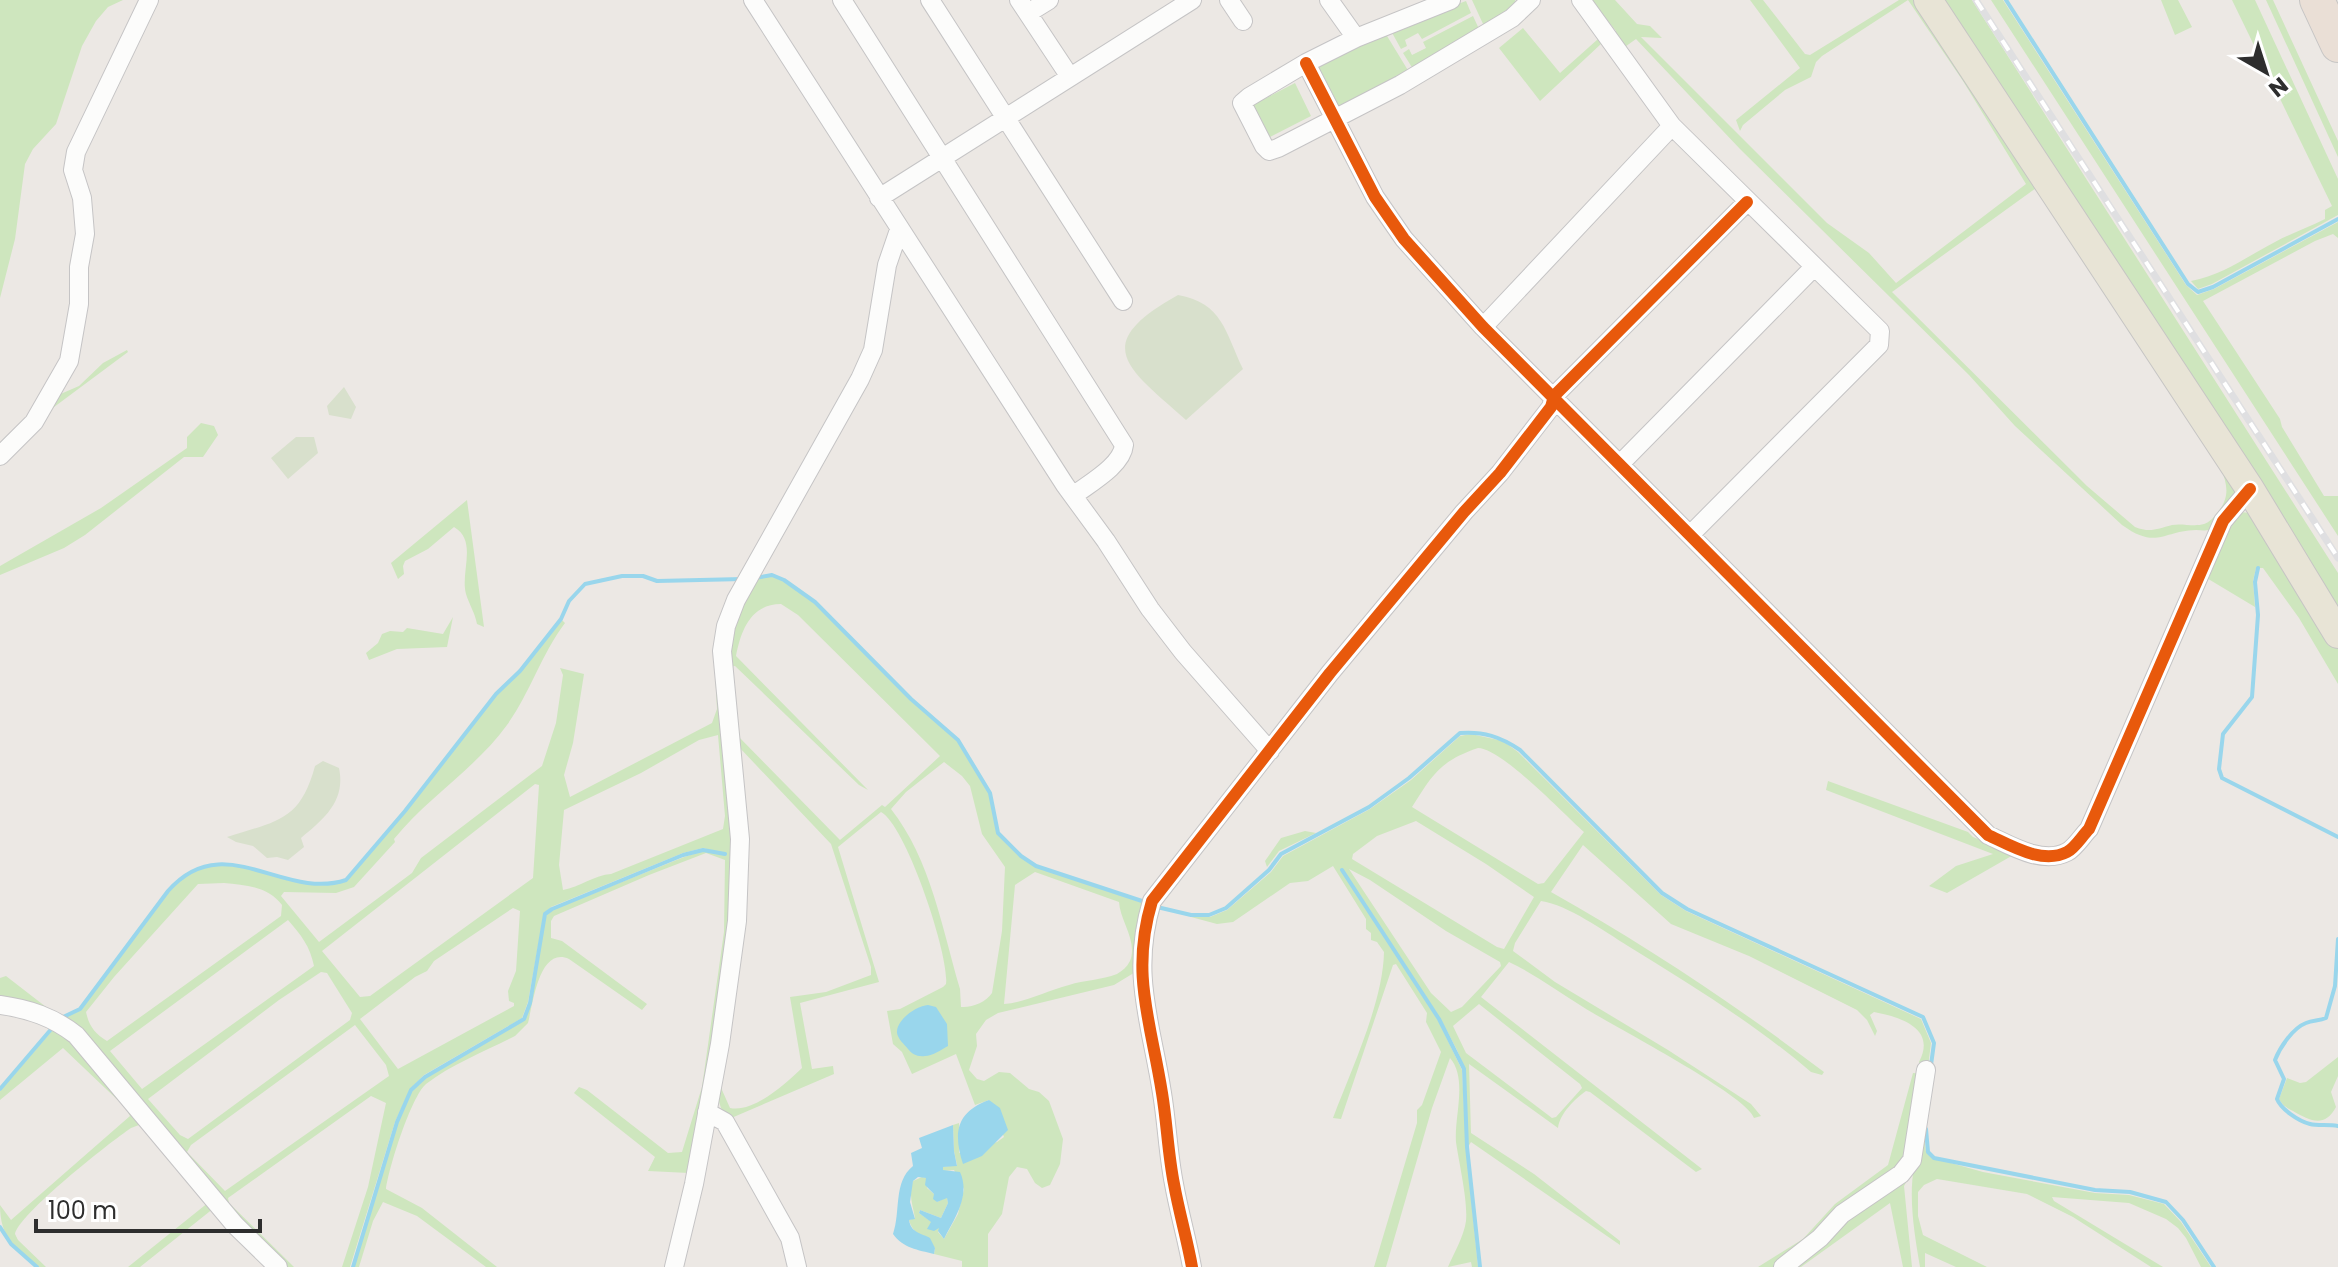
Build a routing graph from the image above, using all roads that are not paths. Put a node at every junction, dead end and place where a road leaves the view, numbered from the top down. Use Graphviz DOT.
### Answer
graph roads {
  1 [pos="149,0"];
  2 [pos="753,0"];
  3 [pos="842,0"];
  4 [pos="930,0"];
  5 [pos="1049,0"];
  6 [pos="1192,0"];
  7 [pos="1229,0"];
  8 [pos="1329,0"];
  9 [pos="1451,0"];
  10 [pos="1531,0"];
  11 [pos="1581,0"];
  12 [pos="1928,0"];
  13 [pos="2317,0"];
  14 [pos="1024,7"];
  15 [pos="1243,21"];
  16 [pos="1356,38"];
  17 [pos="2338,45"];
  18 [pos="1306,63"];
  19 [pos="1070,77"];
  20 [pos="1006,118"];
  21 [pos="1334,120"];
  22 [pos="1672,126"];
  23 [pos="943,158"];
  24 [pos="879,198"];
  25 [pos="1747,202"];
  26 [pos="899,230"];
  27 [pos="1814,267"];
  28 [pos="1123,301"];
  29 [pos="1483,327"];
  30 [pos="1554,396"];
  31 [pos="0,456"];
  32 [pos="1620,464"];
  33 [pos="2250,489"];
  34 [pos="1073,496"];
  35 [pos="1690,535"];
  36 [pos="2338,634"];
  37 [pos="1270,751"];
  38 [pos="0,1005"];
  39 [pos="1926,1070"];
  40 [pos="707,1112"];
  41 [pos="278,1267"];
  42 [pos="674,1267"];
  43 [pos="797,1267"];
  44 [pos="1192,1267"];
  45 [pos="1783,1267"];
  1 -- 31 [label="street"];
  2 -- 24 [label="street"];
  3 -- 23 [label="street"];
  4 -- 20 [label="street"];
  5 -- 14 [label="street"];
  6 -- 19 [label="street"];
  7 -- 15 [label="street"];
  8 -- 16 [label="street"];
  9 -- 16 [label="street"];
  10 -- 21 [label="street"];
  11 -- 22 [label="street"];
  12 -- 33 [label="main road"];
  13 -- 17 [label="highway"];
  14 -- 19 [label="street"];
  16 -- 18 [label="street"];
  18 -- 21 [label="street"];
  18 -- 21 [label="street"];
  19 -- 20 [label="street"];
  20 -- 23 [label="street"];
  20 -- 28 [label="street"];
  21 -- 29 [label="street"];
  22 -- 25 [label="street"];
  22 -- 29 [label="street"];
  23 -- 24 [label="street"];
  23 -- 34 [label="street"];
  24 -- 26 [label="street"];
  25 -- 27 [label="street"];
  25 -- 30 [label="street"];
  26 -- 34 [label="street"];
  26 -- 40 [label="street"];
  27 -- 32 [label="street"];
  27 -- 35 [label="street"];
  29 -- 30 [label="street"];
  30 -- 32 [label="street"];
  30 -- 37 [label="street"];
  32 -- 35 [label="street"];
  33 -- 35 [label="street"];
  33 -- 36 [label="main road"];
  34 -- 37 [label="street"];
  37 -- 44 [label="street"];
  38 -- 41 [label="street"];
  39 -- 45 [label="street"];
  40 -- 42 [label="street"];
  40 -- 43 [label="street"];
}
